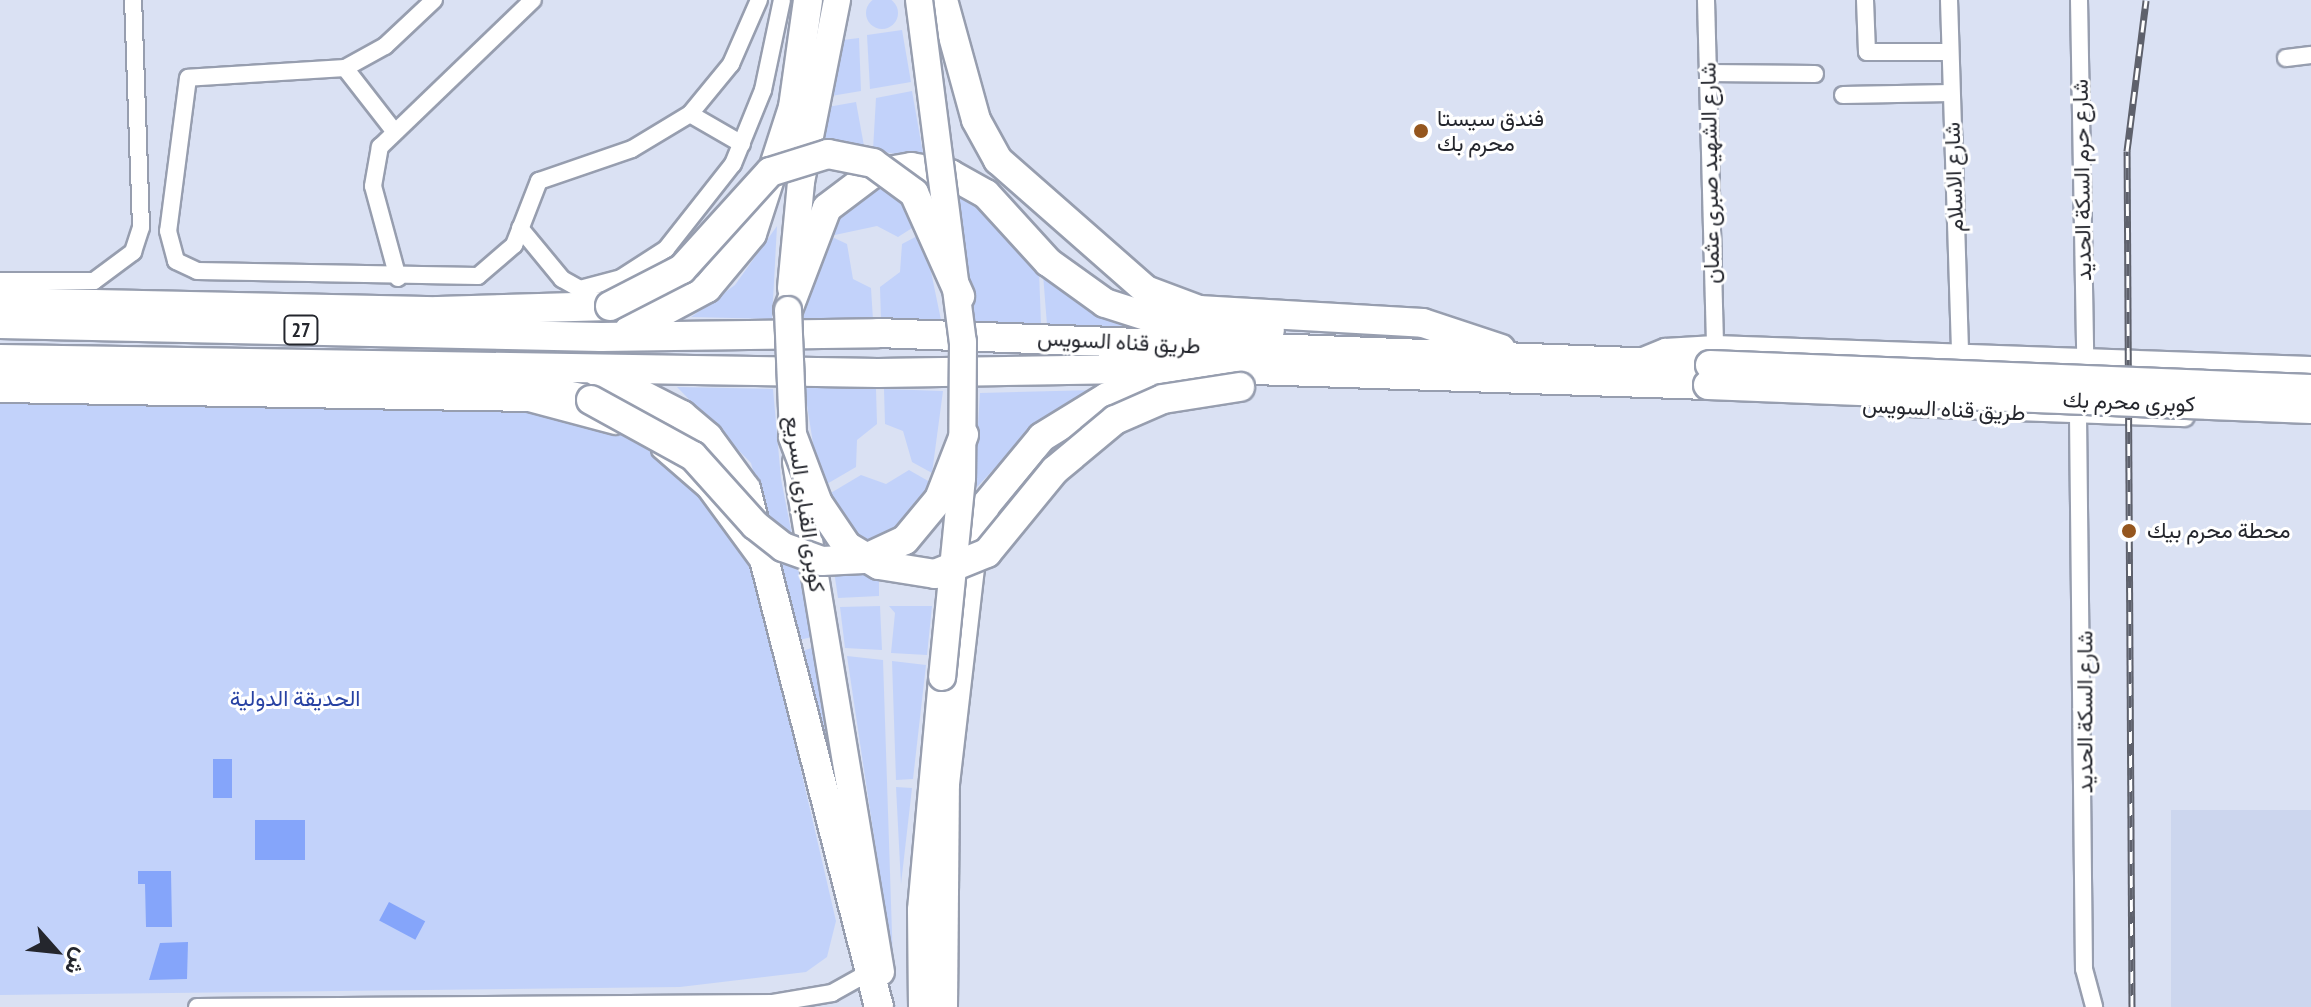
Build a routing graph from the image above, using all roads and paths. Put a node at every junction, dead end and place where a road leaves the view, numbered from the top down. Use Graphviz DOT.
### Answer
graph roads {
  1 [pos="133,0"];
  2 [pos="434,0"];
  3 [pos="533,0"];
  4 [pos="759,0"];
  5 [pos="782,0"];
  6 [pos="808,0"];
  7 [pos="837,0"];
  8 [pos="919,0"];
  9 [pos="943,0"];
  10 [pos="1706,0"];
  11 [pos="1865,0"];
  12 [pos="1949,0"];
  13 [pos="2079,0"];
  14 [pos="1950,52"];
  15 [pos="2311,55"];
  16 [pos="2286,58"];
  17 [pos="345,68"];
  18 [pos="1708,73"];
  19 [pos="1815,74"];
  20 [pos="1951,93"];
  21 [pos="1843,95"];
  22 [pos="690,114"];
  23 [pos="394,131"];
  24 [pos="742,144"];
  25 [pos="520,228"];
  26 [pos="398,278"];
  27 [pos="0,281"];
  28 [pos="960,296"];
  29 [pos="0,302"];
  30 [pos="788,310"];
  31 [pos="0,324"];
  32 [pos="601,337"];
  33 [pos="1471,337"];
  34 [pos="1960,354"];
  35 [pos="1517,356"];
  36 [pos="0,359"];
  37 [pos="2085,359"];
  38 [pos="1711,365"];
  39 [pos="2311,366"];
  40 [pos="588,367"];
  41 [pos="1193,368"];
  42 [pos="1470,378"];
  43 [pos="0,379"];
  44 [pos="1579,383"];
  45 [pos="2311,389"];
  46 [pos="0,394"];
  47 [pos="2311,409"];
  48 [pos="2078,415"];
  49 [pos="2311,419"];
  50 [pos="964,435"];
  51 [pos="793,437"];
  52 [pos="774,587"];
  53 [pos="868,973"];
  54 [pos="197,1007"];
  55 [pos="879,1007"];
  56 [pos="886,1007"];
  57 [pos="922,1007"];
  58 [pos="943,1007"];
  59 [pos="2094,1007"];
  1 -- 27 [label="street"];
  2 -- 17 [label="street"];
  3 -- 23 [label="street"];
  4 -- 22 [label="street"];
  5 -- 24 [label="street"];
  6 -- 32 [label="highway"];
  7 -- 30 [label="highway, كوبرى القبارى السريع"];
  8 -- 28 [label="highway, bridge"];
  9 -- 33 [label="highway"];
  10 -- 18 [label="street, شارع الشهيد صبرى عثمان"];
  11 -- 14 [label="street"];
  12 -- 14 [label="street, شارع الاسلام"];
  13 -- 37 [label="street, شارع حرم السكة الحديد"];
  14 -- 20 [label="street, شارع الاسلام"];
  15 -- 16 [label="street"];
  17 -- 23 [label="street"];
  17 -- 26 [label="street"];
  18 -- 19 [label="street"];
  18 -- 38 [label="street, شارع الشهيد صبرى عثمان"];
  20 -- 21 [label="street"];
  20 -- 34 [label="street, شارع الاسلام"];
  22 -- 24 [label="street"];
  22 -- 25 [label="street"];
  23 -- 26 [label="street"];
  24 -- 25 [label="street"];
  25 -- 26 [label="street"];
  28 -- 29 [label="highway, bridge"];
  28 -- 50 [label="highway, bridge"];
  30 -- 33 [label="highway, bridge"];
  30 -- 51 [label="highway, كوبرى القبارى السريع, bridge"];
  31 -- 32 [label="highway, 27"];
  32 -- 35 [label="highway, طريق قناه السويس"];
  33 -- 35 [label="highway"];
  34 -- 37 [label="street, طريق قناه السويس"];
  34 -- 38 [label="street, طريق قناه السويس"];
  35 -- 38 [label="highway, طريق قناه السويس"];
  36 -- 40 [label="highway, 27"];
  37 -- 39 [label="street, طريق قناه السويس"];
  38 -- 44 [label="highway, طريق قناه السويس"];
  38 -- 45 [label="highway, كوبرى محرم بك, bridge"];
  38 -- 47 [label="highway, كوبرى محرم بك, bridge"];
  40 -- 41 [label="highway, طريق قناه السويس"];
  40 -- 52 [label="highway"];
  41 -- 42 [label="highway, طريق قناه السويس"];
  41 -- 58 [label="highway"];
  42 -- 44 [label="highway, طريق قناه السويس"];
  42 -- 51 [label="highway, bridge"];
  43 -- 50 [label="highway, bridge"];
  44 -- 48 [label="street, طريق قناه السويس"];
  46 -- 52 [label="street"];
  48 -- 49 [label="street, طريق قناه السويس"];
  48 -- 59 [label="street, شارع السكة الحديد"];
  50 -- 57 [label="highway, bridge"];
  51 -- 56 [label="highway, كوبرى القبارى السريع, bridge"];
  52 -- 53 [label="highway"];
  53 -- 54 [label="street"];
  53 -- 55 [label="highway"];
}
